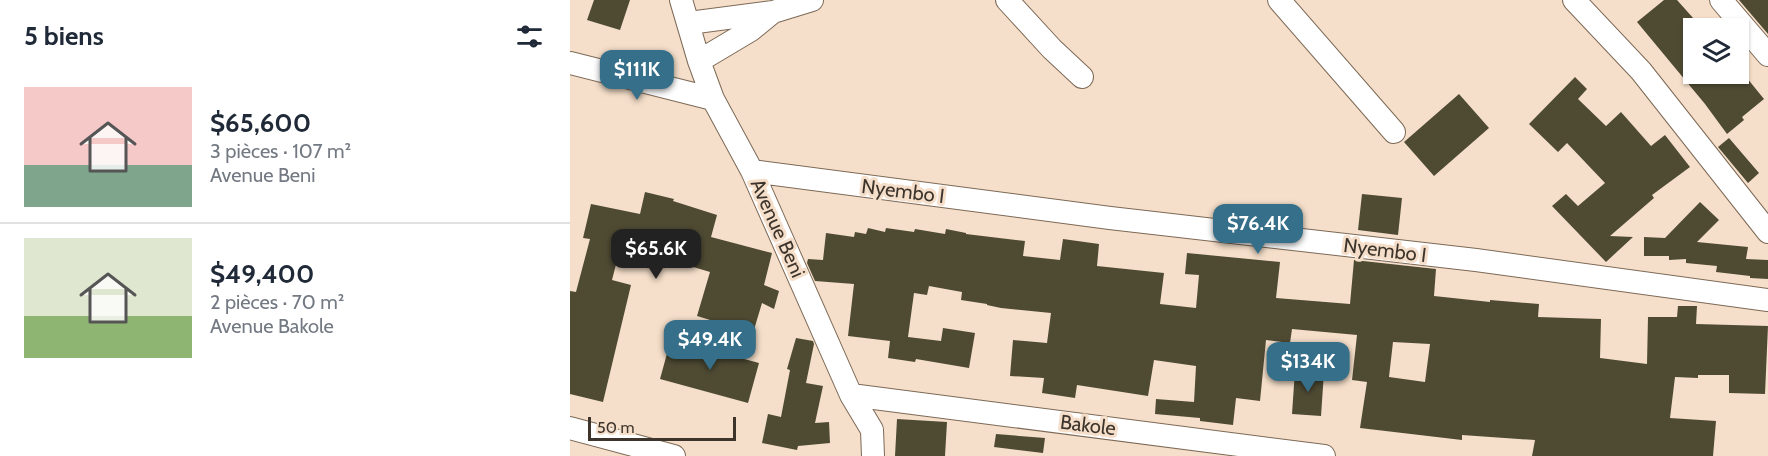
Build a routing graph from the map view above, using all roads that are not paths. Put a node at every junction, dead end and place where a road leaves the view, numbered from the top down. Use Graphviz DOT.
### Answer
graph roads {
  1 [pos="681,0"];
  2 [pos="812,0"];
  3 [pos="1007,0"];
  4 [pos="1279,0"];
  5 [pos="1574,0"];
  6 [pos="1721,0"];
  7 [pos="773,12"];
  8 [pos="688,23"];
  9 [pos="1768,55"];
  10 [pos="699,61"];
  11 [pos="570,63"];
  12 [pos="1082,77"];
  13 [pos="713,99"];
  14 [pos="1394,132"];
  15 [pos="752,171"];
  16 [pos="1768,232"];
  17 [pos="1768,300"];
  18 [pos="851,395"];
  19 [pos="570,428"];
  20 [pos="674,456"];
  21 [pos="873,456"];
  22 [pos="1324,456"];
  1 -- 8 [label="street, Avenue Beni"];
  2 -- 7 [label="street"];
  3 -- 12 [label="street"];
  4 -- 14 [label="street"];
  5 -- 16 [label="street"];
  6 -- 9 [label="street"];
  7 -- 8 [label="street"];
  7 -- 10 [label="street"];
  8 -- 10 [label="street, Avenue Beni"];
  10 -- 13 [label="street, Avenue Beni"];
  11 -- 13 [label="street"];
  13 -- 15 [label="street, Avenue Beni"];
  15 -- 17 [label="street, Nyembo I"];
  15 -- 18 [label="street, Avenue Beni"];
  18 -- 21 [label="street, Avenue Beni"];
  18 -- 22 [label="street, Bakole"];
  19 -- 20 [label="street"];
}
